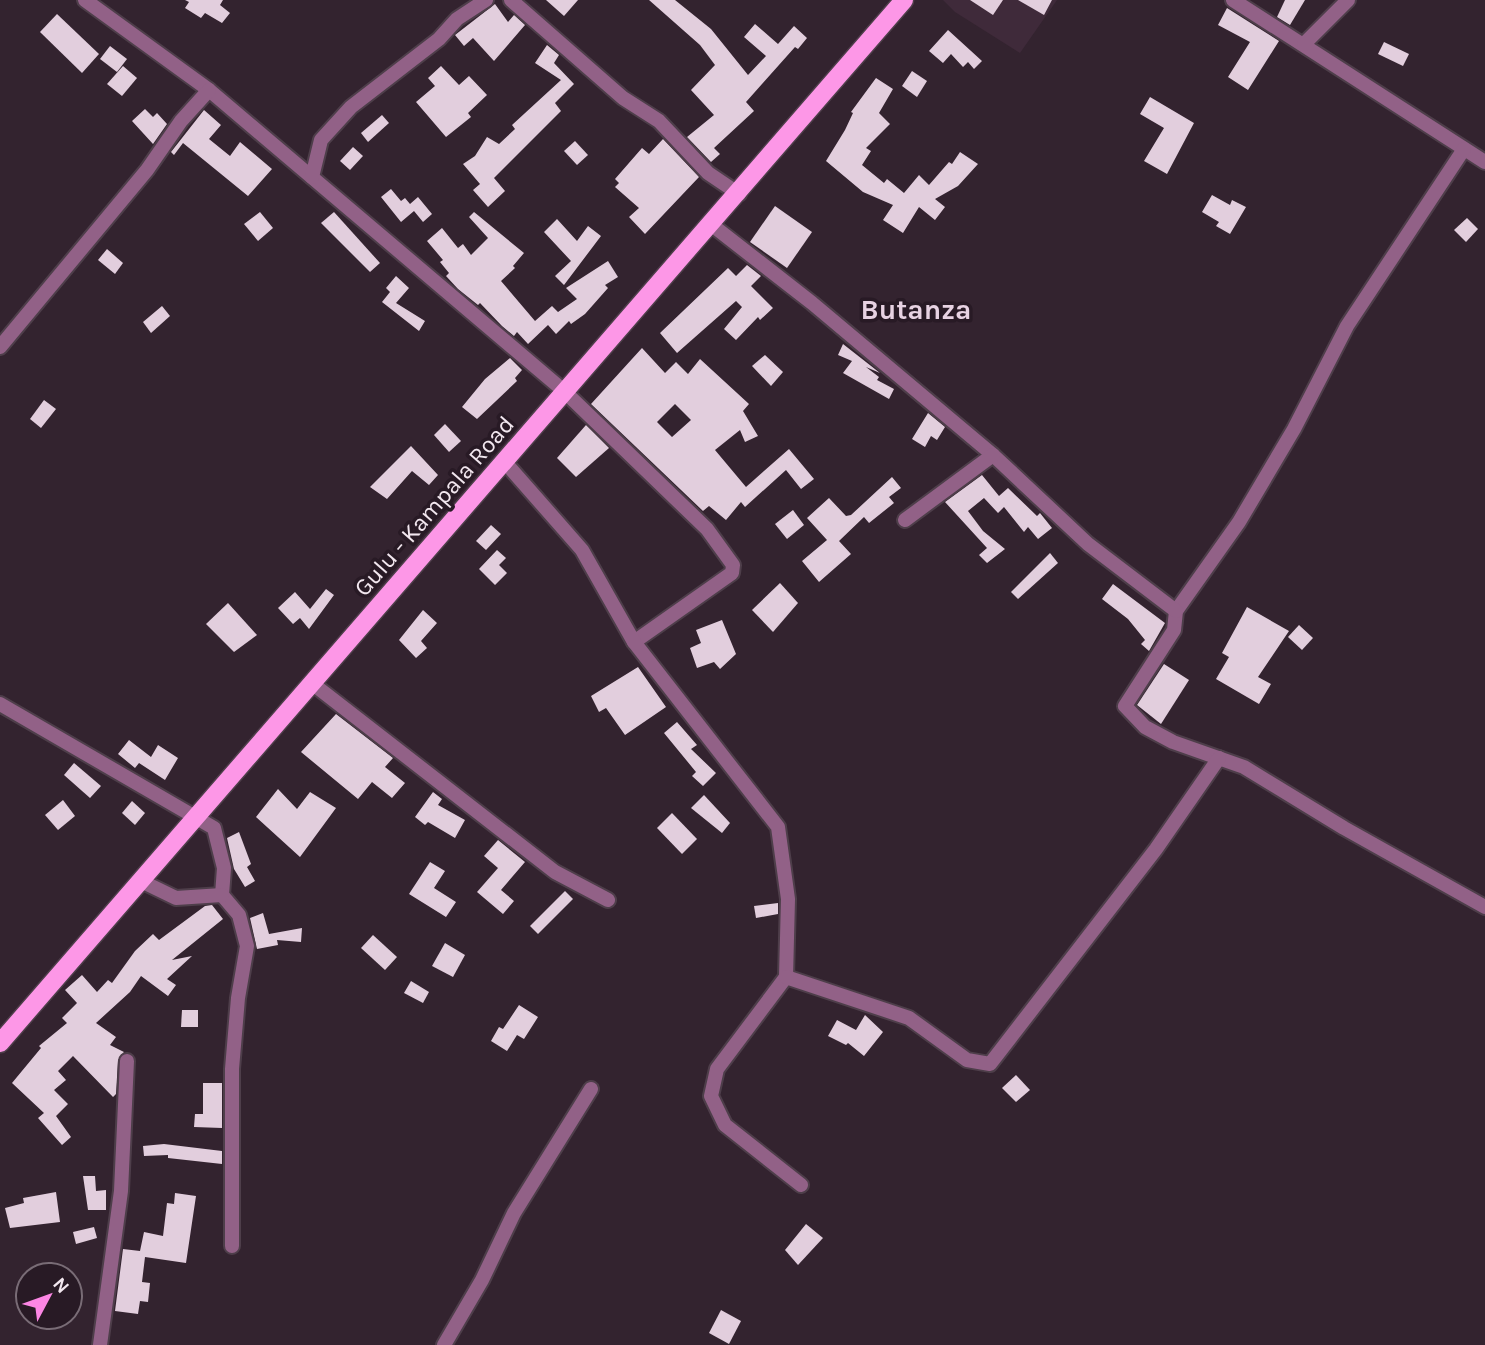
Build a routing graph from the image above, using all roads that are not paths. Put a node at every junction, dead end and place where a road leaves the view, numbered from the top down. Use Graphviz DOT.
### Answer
graph roads {
  1 [pos="85,0"];
  2 [pos="486,0"];
  3 [pos="511,0"];
  4 [pos="904,0"];
  5 [pos="1233,0"];
  6 [pos="1348,0"];
  7 [pos="1304,44"];
  8 [pos="209,90"];
  9 [pos="1464,149"];
  10 [pos="1485,162"];
  11 [pos="312,177"];
  12 [pos="739,194"];
  13 [pos="712,225"];
  14 [pos="0,348"];
  15 [pos="564,391"];
  16 [pos="993,455"];
  17 [pos="504,461"];
  18 [pos="905,520"];
  19 [pos="1175,611"];
  20 [pos="634,642"];
  21 [pos="313,684"];
  22 [pos="0,704"];
  23 [pos="1219,758"];
  24 [pos="197,818"];
  25 [pos="141,881"];
  26 [pos="222,895"];
  27 [pos="608,900"];
  28 [pos="1485,907"];
  29 [pos="786,977"];
  30 [pos="0,1043"];
  31 [pos="127,1061"];
  32 [pos="591,1089"];
  33 [pos="801,1185"];
  34 [pos="232,1246"];
  35 [pos="100,1345"];
  36 [pos="444,1345"];
  1 -- 8 [label="street"];
  2 -- 11 [label="street"];
  3 -- 12 [label="street"];
  4 -- 12 [label="main road, Gulu - Kampala Road"];
  5 -- 7 [label="street"];
  6 -- 7 [label="street"];
  7 -- 9 [label="street"];
  8 -- 11 [label="street"];
  8 -- 14 [label="street"];
  9 -- 10 [label="street"];
  9 -- 19 [label="street"];
  11 -- 15 [label="street"];
  12 -- 13 [label="main road, Gulu - Kampala Road"];
  13 -- 15 [label="main road, Gulu - Kampala Road"];
  13 -- 16 [label="street"];
  15 -- 17 [label="main road, Gulu - Kampala Road"];
  15 -- 20 [label="street"];
  16 -- 18 [label="street"];
  16 -- 19 [label="street"];
  17 -- 20 [label="street"];
  17 -- 21 [label="main road, Gulu - Kampala Road"];
  19 -- 23 [label="street"];
  20 -- 29 [label="street"];
  21 -- 24 [label="main road, Gulu - Kampala Road"];
  21 -- 27 [label="street"];
  22 -- 24 [label="street"];
  23 -- 28 [label="street"];
  23 -- 29 [label="street"];
  24 -- 25 [label="main road, Gulu - Kampala Road"];
  24 -- 26 [label="street"];
  25 -- 26 [label="street"];
  25 -- 30 [label="main road, Gulu - Kampala Road"];
  26 -- 34 [label="street"];
  29 -- 33 [label="street"];
  31 -- 35 [label="street"];
  32 -- 36 [label="street"];
}
